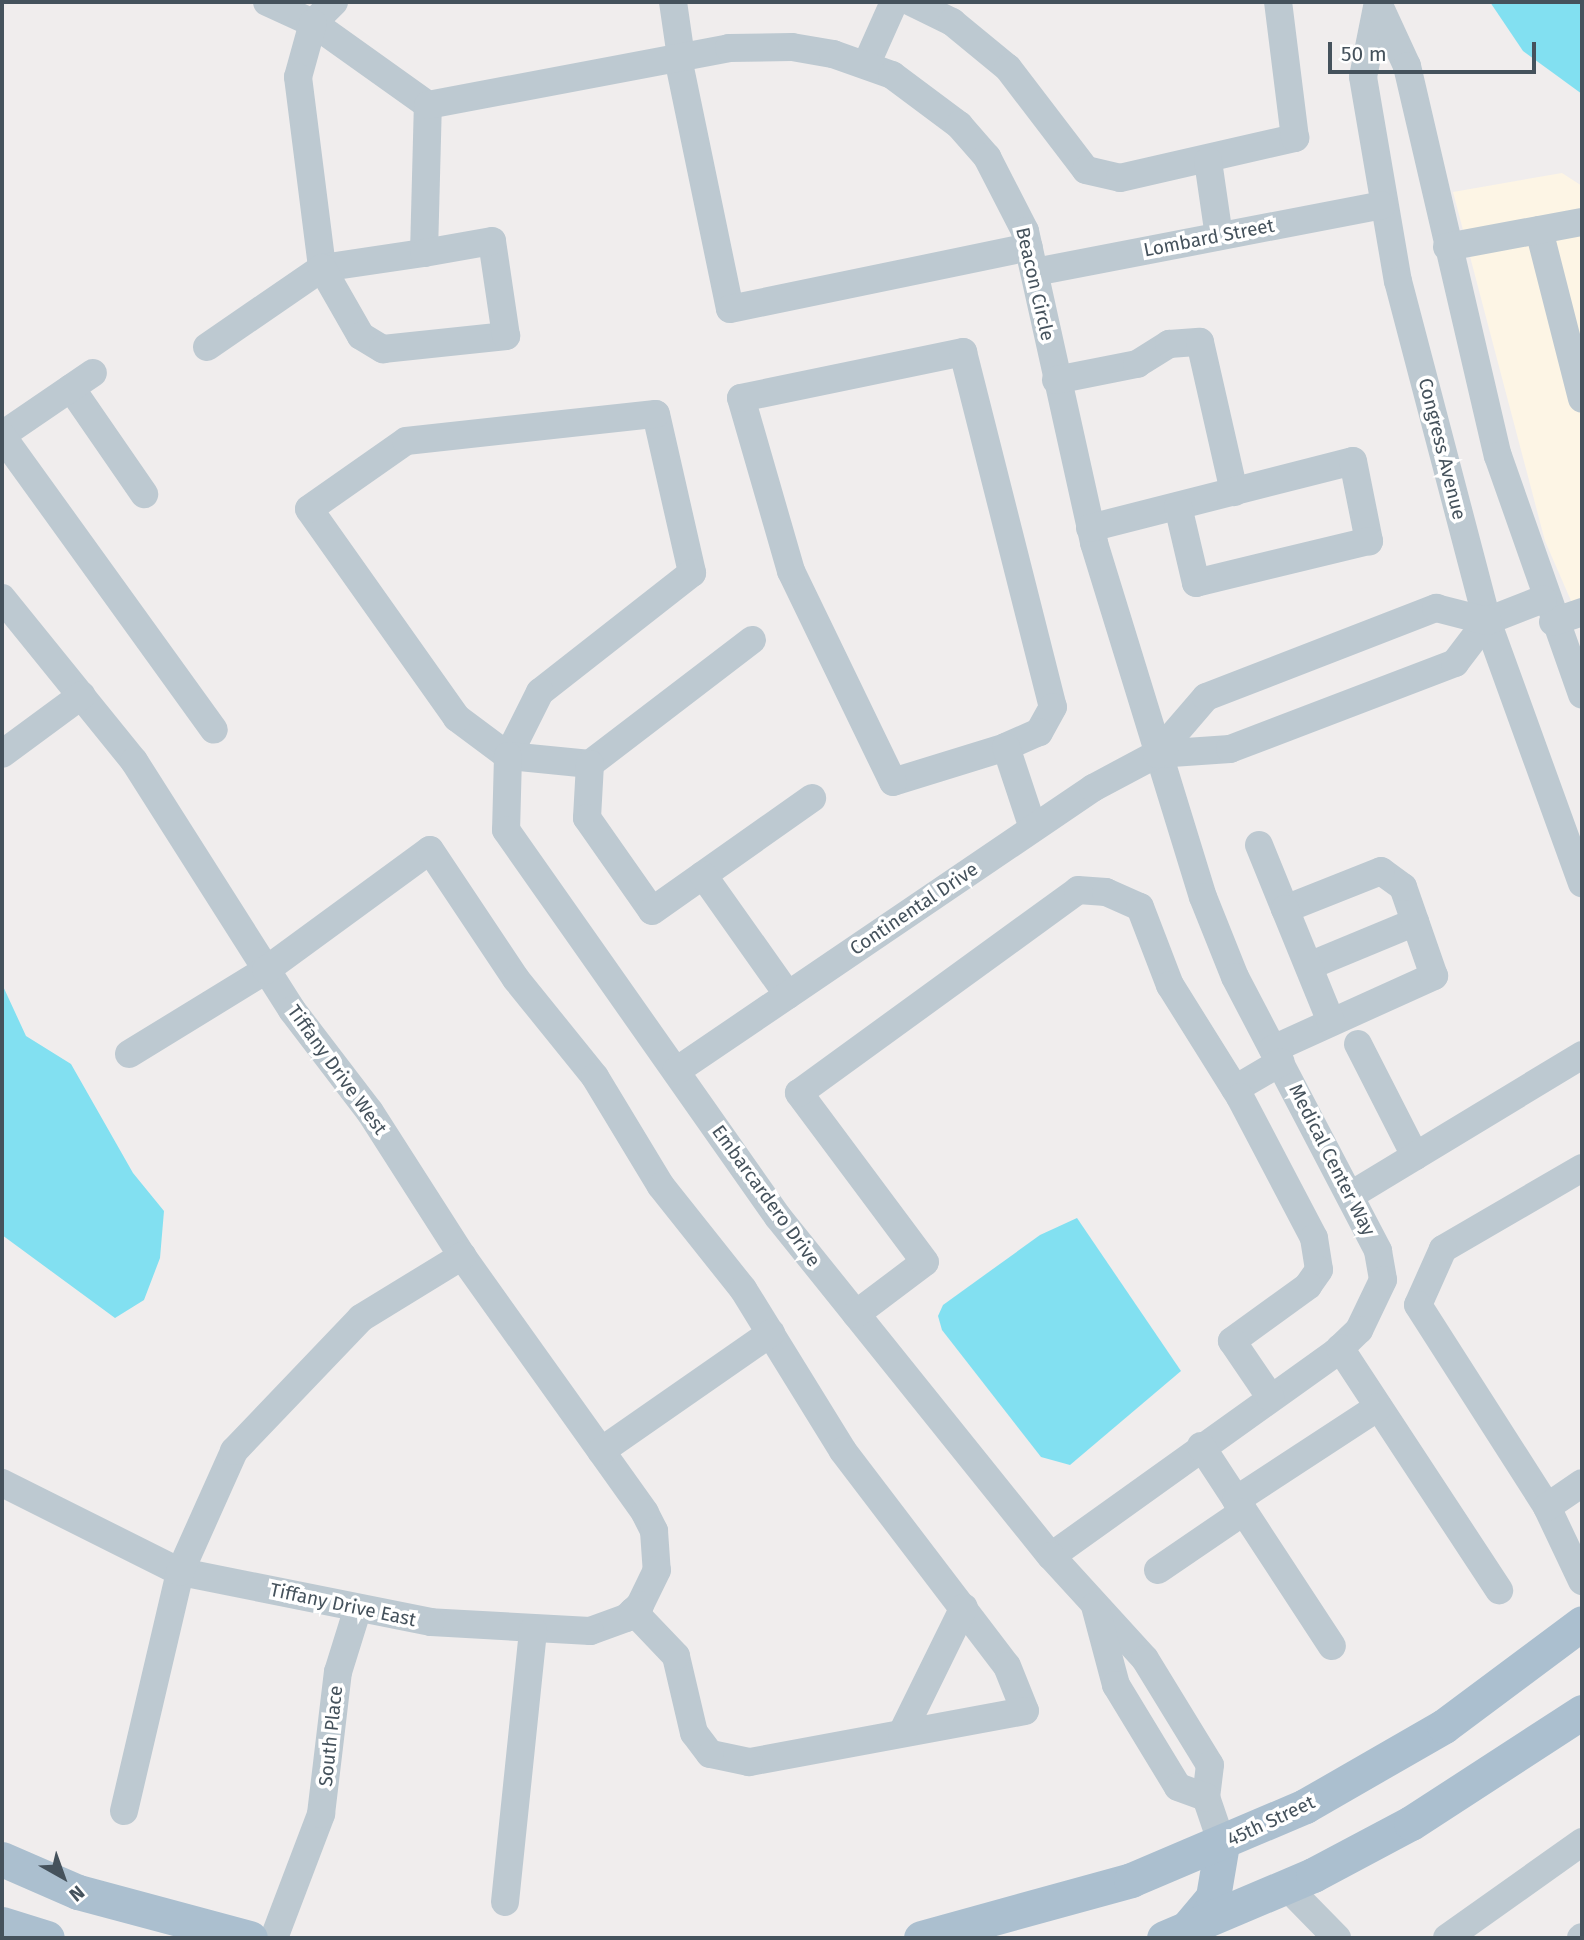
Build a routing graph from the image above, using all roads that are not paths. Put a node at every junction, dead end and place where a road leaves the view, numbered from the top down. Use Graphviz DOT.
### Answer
graph roads {
  1 [pos="267,2"];
  2 [pos="334,2"];
  3 [pos="674,2"];
  4 [pos="894,2"];
  5 [pos="911,2"];
  6 [pos="1278,2"];
  7 [pos="1378,2"];
  8 [pos="313,23"];
  9 [pos="680,57"];
  10 [pos="866,65"];
  11 [pos="428,105"];
  12 [pos="1208,161"];
  13 [pos="1382,205"];
  14 [pos="1582,222"];
  15 [pos="1539,230"];
  16 [pos="1219,236"];
  17 [pos="1447,247"];
  18 [pos="425,253"];
  19 [pos="1032,259"];
  20 [pos="322,268"];
  21 [pos="207,346"];
  22 [pos="1056,380"];
  23 [pos="1582,398"];
  24 [pos="2,436"];
  25 [pos="1234,492"];
  26 [pos="144,494"];
  27 [pos="1178,506"];
  28 [pos="1090,528"];
  29 [pos="2,598"];
  30 [pos="1548,611"];
  31 [pos="1582,612"];
  32 [pos="1487,621"];
  33 [pos="752,640"];
  34 [pos="82,695"];
  35 [pos="1582,695"];
  36 [pos="214,730"];
  37 [pos="1006,747"];
  38 [pos="2,754"];
  39 [pos="1157,754"];
  40 [pos="508,756"];
  41 [pos="590,764"];
  42 [pos="812,798"];
  43 [pos="1033,828"];
  44 [pos="1259,845"];
  45 [pos="703,875"];
  46 [pos="1582,883"];
  47 [pos="1285,909"];
  48 [pos="1415,922"];
  49 [pos="1309,966"];
  50 [pos="266,970"];
  51 [pos="788,995"];
  52 [pos="1331,1022"];
  53 [pos="1358,1044"];
  54 [pos="130,1054"];
  55 [pos="1582,1055"];
  56 [pos="1277,1056"];
  57 [pos="676,1071"];
  58 [pos="1236,1089"];
  59 [pos="1415,1156"];
  60 [pos="1582,1168"];
  61 [pos="1351,1195"];
  62 [pos="462,1256"];
  63 [pos="1418,1305"];
  64 [pos="1373,1307"];
  65 [pos="856,1314"];
  66 [pos="771,1333"];
  67 [pos="1340,1348"];
  68 [pos="1270,1397"];
  69 [pos="1378,1407"];
  70 [pos="1201,1446"];
  71 [pos="601,1451"];
  72 [pos="2,1483"];
  73 [pos="1582,1483"];
  74 [pos="1240,1506"];
  75 [pos="1547,1507"];
  76 [pos="1051,1556"];
  77 [pos="1158,1570"];
  78 [pos="180,1572"];
  79 [pos="1582,1581"];
  80 [pos="1499,1590"];
  81 [pos="1094,1604"];
  82 [pos="964,1607"];
  83 [pos="357,1611"];
  84 [pos="633,1611"];
  85 [pos="1582,1623"];
  86 [pos="533,1630"];
  87 [pos="1332,1646"];
  88 [pos="1582,1712"];
  89 [pos="902,1733"];
  90 [pos="1206,1797"];
  91 [pos="124,1811"];
  92 [pos="1582,1842"];
  93 [pos="1222,1844"];
  94 [pos="2,1859"];
  95 [pos="1286,1886"];
  96 [pos="505,1902"];
  97 [pos="2,1924"];
  98 [pos="1176,1935"];
  99 [pos="47,1938"];
  100 [pos="250,1938"];
  101 [pos="274,1938"];
  102 [pos="920,1938"];
  103 [pos="1338,1938"];
  104 [pos="1447,1938"];
  1 -- 8 [label="street"];
  2 -- 8 [label="street"];
  3 -- 9 [label="street"];
  4 -- 10 [label="street"];
  5 -- 12 [label="street"];
  6 -- 12 [label="street"];
  7 -- 13 [label="street, Congress Avenue"];
  7 -- 17 [label="street, Congress Avenue"];
  8 -- 11 [label="street"];
  8 -- 20 [label="street"];
  9 -- 10 [label="street, Beacon Circle"];
  9 -- 11 [label="street, Beacon Circle"];
  9 -- 19 [label="street, Lombard Street"];
  10 -- 19 [label="street, Beacon Circle"];
  11 -- 18 [label="street"];
  12 -- 16 [label="street"];
  13 -- 16 [label="street, Lombard Street"];
  13 -- 32 [label="street, Congress Avenue"];
  14 -- 15 [label="street"];
  15 -- 17 [label="street"];
  15 -- 23 [label="street"];
  16 -- 19 [label="street, Lombard Street"];
  17 -- 30 [label="street, Congress Avenue"];
  18 -- 20 [label="street"];
  18 -- 20 [label="street"];
  19 -- 22 [label="street, Beacon Circle"];
  20 -- 21 [label="street"];
  22 -- 25 [label="street"];
  22 -- 28 [label="street, Beacon Circle"];
  24 -- 26 [label="street"];
  24 -- 36 [label="street"];
  25 -- 27 [label="street"];
  25 -- 27 [label="street"];
  27 -- 28 [label="street"];
  28 -- 39 [label="street, Beacon Circle"];
  29 -- 34 [label="street, Tiffany Drive West"];
  30 -- 31 [label="street"];
  30 -- 32 [label="street"];
  30 -- 35 [label="street, Congress Avenue"];
  32 -- 39 [label="street, Continental Drive"];
  32 -- 39 [label="street, Continental Drive"];
  32 -- 46 [label="street, Congress Avenue"];
  33 -- 41 [label="street"];
  34 -- 38 [label="street"];
  34 -- 50 [label="street, Tiffany Drive West"];
  37 -- 37 [label="street"];
  37 -- 43 [label="street"];
  39 -- 43 [label="street, Continental Drive"];
  39 -- 56 [label="street, Medical Center Way"];
  40 -- 40 [label="street"];
  40 -- 41 [label="street"];
  40 -- 57 [label="street, Embarcardero Drive"];
  41 -- 45 [label="street"];
  42 -- 45 [label="street"];
  43 -- 51 [label="street, Continental Drive"];
  44 -- 47 [label="street"];
  45 -- 51 [label="street"];
  47 -- 48 [label="street"];
  47 -- 49 [label="street"];
  48 -- 49 [label="street"];
  48 -- 52 [label="street"];
  49 -- 52 [label="street"];
  50 -- 54 [label="street"];
  50 -- 62 [label="street, Tiffany Drive West"];
  50 -- 66 [label="street"];
  51 -- 57 [label="street, Continental Drive"];
  52 -- 56 [label="street"];
  53 -- 59 [label="street"];
  55 -- 59 [label="street"];
  56 -- 58 [label="street"];
  56 -- 61 [label="street, Medical Center Way"];
  57 -- 65 [label="street, Embarcardero Drive"];
  58 -- 65 [label="street"];
  58 -- 68 [label="street"];
  59 -- 61 [label="street"];
  60 -- 63 [label="street"];
  61 -- 64 [label="street, Medical Center Way"];
  62 -- 71 [label="street, Tiffany Drive West"];
  62 -- 78 [label="street"];
  63 -- 64 [label="street"];
  63 -- 75 [label="street"];
  64 -- 67 [label="street, Medical Center Way"];
  65 -- 76 [label="street, Embarcardero Drive"];
  66 -- 71 [label="street"];
  66 -- 82 [label="street"];
  67 -- 68 [label="street, Medical Center Way"];
  67 -- 69 [label="street"];
  68 -- 70 [label="street, Medical Center Way"];
  69 -- 74 [label="street"];
  69 -- 80 [label="street"];
  70 -- 74 [label="street"];
  70 -- 76 [label="street, Medical Center Way"];
  71 -- 84 [label="street, Tiffany Drive West"];
  72 -- 78 [label="street, Tiffany Drive East"];
  73 -- 75 [label="street"];
  74 -- 77 [label="street"];
  74 -- 87 [label="street"];
  75 -- 79 [label="street"];
  76 -- 81 [label="street, Embarcardero Drive"];
  78 -- 83 [label="street, Tiffany Drive East"];
  78 -- 91 [label="street"];
  81 -- 90 [label="street, Embarcardero Drive"];
  81 -- 90 [label="street, Embarcardero Drive"];
  82 -- 89 [label="street"];
  82 -- 89 [label="street"];
  83 -- 86 [label="street, Tiffany Drive East"];
  83 -- 101 [label="street, South Place"];
  84 -- 86 [label="street, Tiffany Drive East"];
  84 -- 89 [label="street"];
  85 -- 93 [label="main road, 45th Street"];
  86 -- 96 [label="street"];
  88 -- 95 [label="main road"];
  90 -- 93 [label="street, Embarcardero Drive"];
  92 -- 104 [label="street"];
  93 -- 98 [label="main road"];
  93 -- 102 [label="main road, 45th Street"];
  94 -- 100 [label="main road"];
  95 -- 98 [label="main road"];
  95 -- 103 [label="street"];
  97 -- 99 [label="main road"];
}
